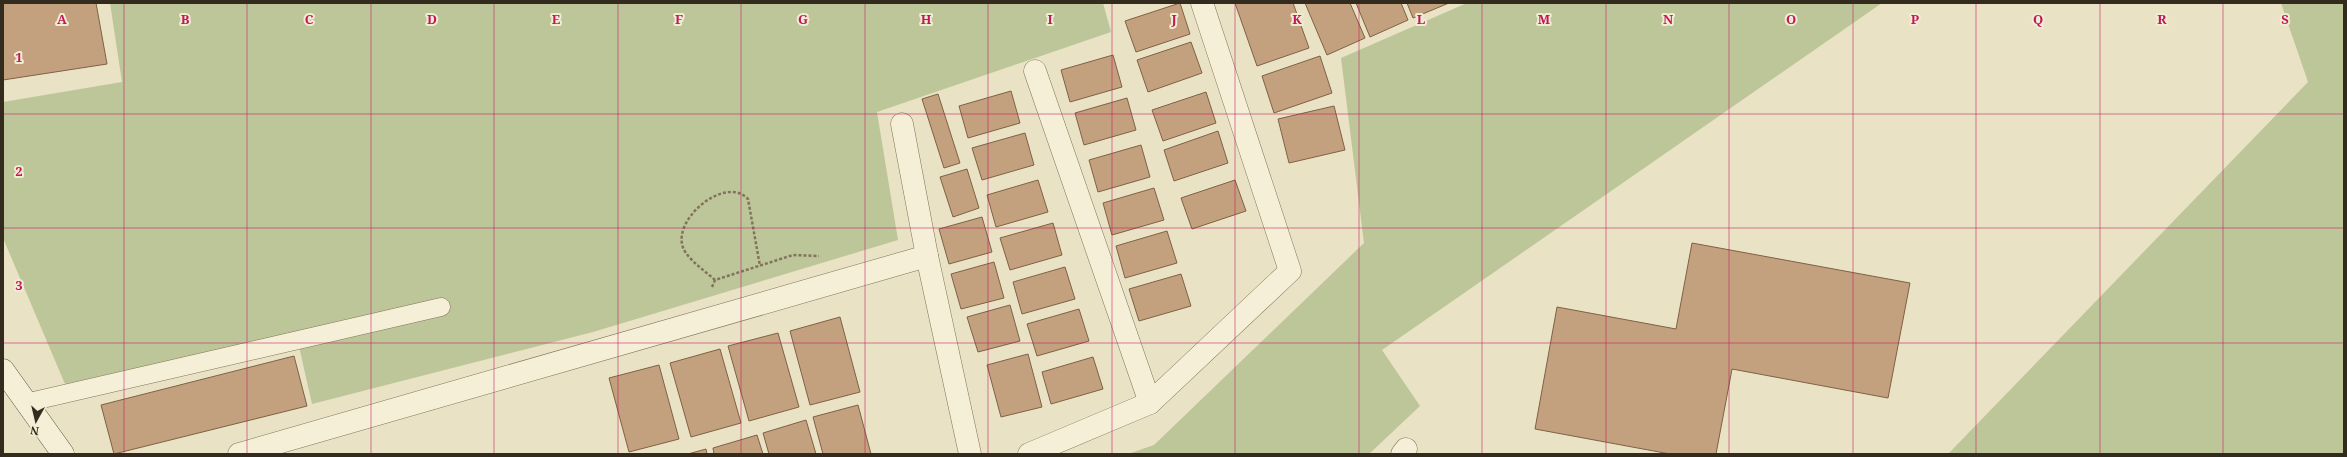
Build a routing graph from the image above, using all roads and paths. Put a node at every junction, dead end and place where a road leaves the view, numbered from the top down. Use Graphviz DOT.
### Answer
graph roads {
  1 [pos="1203,3"];
  2 [pos="1035,71"];
  3 [pos="902,124"];
  4 [pos="927,256"];
  5 [pos="760,266"];
  6 [pos="715,280"];
  7 [pos="441,307"];
  8 [pos="3,370"];
  9 [pos="25,403"];
  10 [pos="1150,403"];
  11 [pos="63,454"];
  12 [pos="239,454"];
  13 [pos="970,454"];
  14 [pos="1029,454"];
  1 -- 10 [label="street"];
  2 -- 10 [label="street"];
  3 -- 4 [label="street"];
  4 -- 12 [label="street"];
  4 -- 13 [label="street"];
  5 -- 6 [label="path"];
  7 -- 9 [label="lane"];
  8 -- 9 [label="street"];
  9 -- 11 [label="street"];
  10 -- 14 [label="street"];
}
